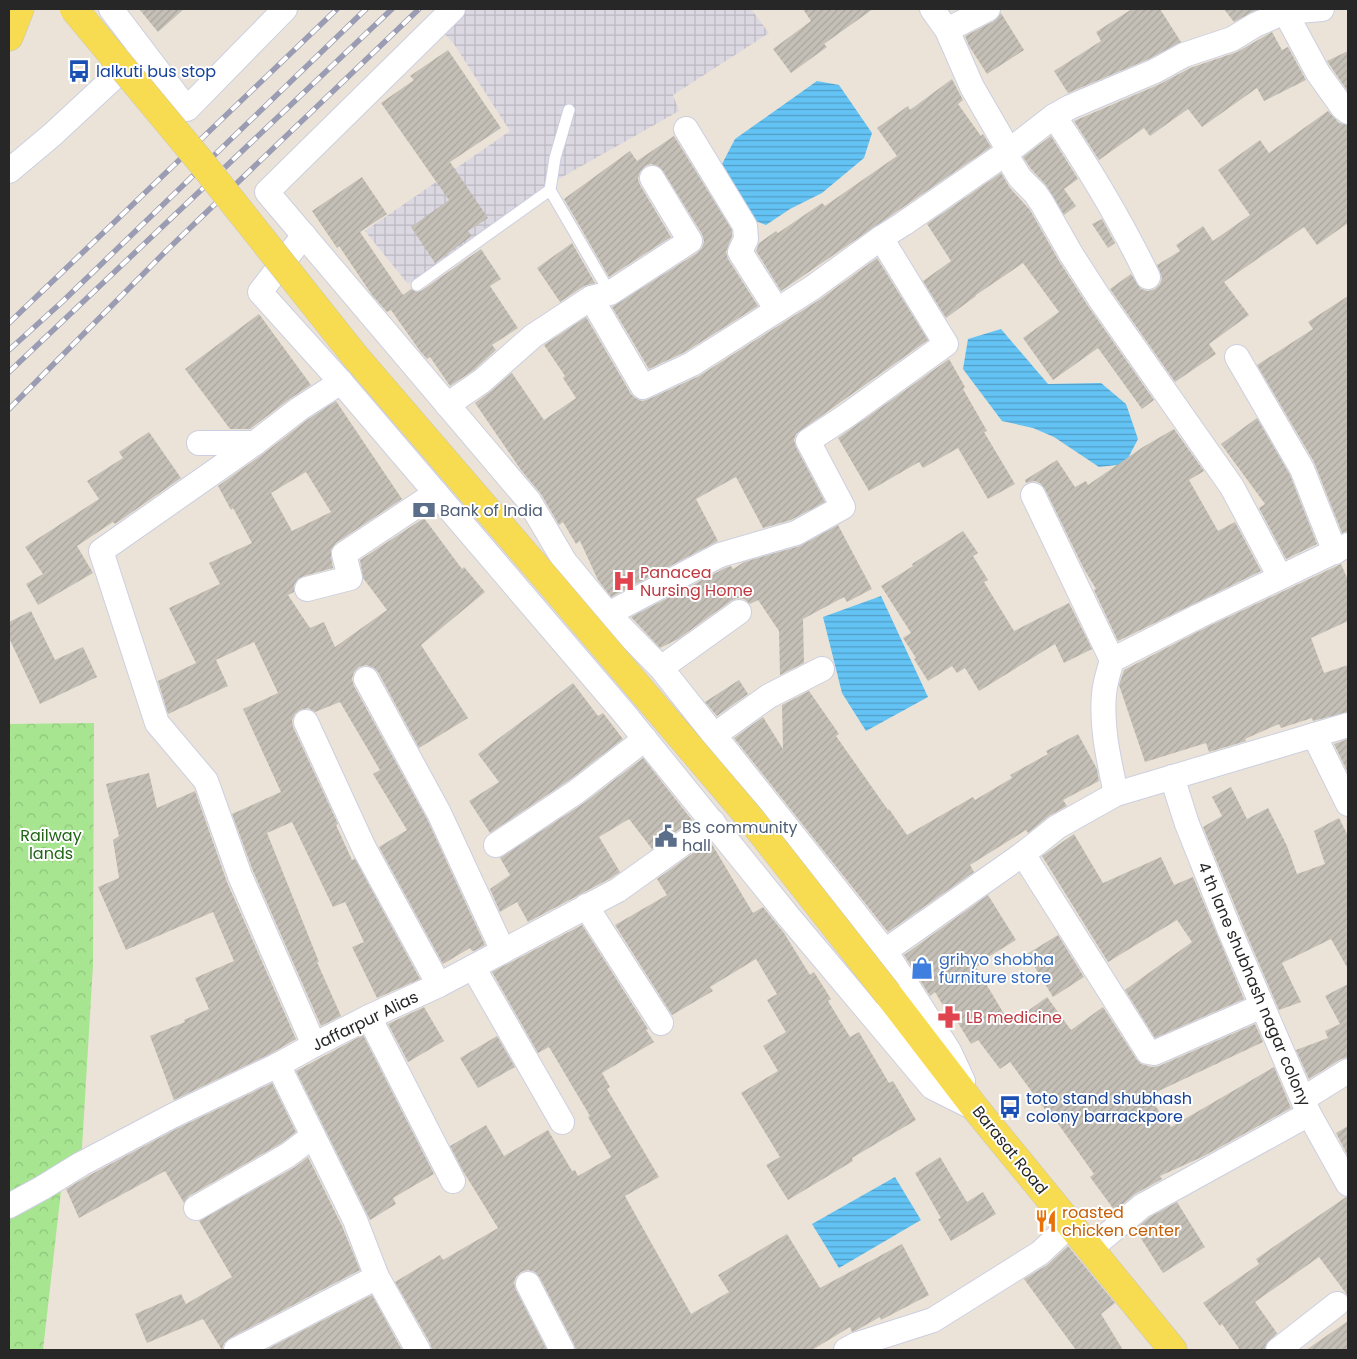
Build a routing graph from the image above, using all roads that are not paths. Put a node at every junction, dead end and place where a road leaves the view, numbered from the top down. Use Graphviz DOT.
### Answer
graph roads {
  1 [pos="20,9"];
  2 [pos="74,9"];
  3 [pos="111,9"];
  4 [pos="285,9"];
  5 [pos="453,9"];
  6 [pos="932,9"];
  7 [pos="988,9"];
  8 [pos="1306,10"];
  9 [pos="947,30"];
  10 [pos="9,36"];
  11 [pos="142,50"];
  12 [pos="569,110"];
  13 [pos="1348,113"];
  14 [pos="1054,116"];
  15 [pos="686,129"];
  16 [pos="1009,151"];
  17 [pos="9,171"];
  18 [pos="652,178"];
  19 [pos="550,190"];
  20 [pos="304,235"];
  21 [pos="881,238"];
  22 [pos="1148,277"];
  23 [pos="417,285"];
  24 [pos="600,296"];
  25 [pos="776,310"];
  26 [pos="1237,357"];
  27 [pos="341,382"];
  28 [pos="447,405"];
  29 [pos="199,443"];
  30 [pos="255,443"];
  31 [pos="436,492"];
  32 [pos="1033,495"];
  33 [pos="1342,549"];
  34 [pos="1280,577"];
  35 [pos="307,589"];
  36 [pos="739,612"];
  37 [pos="608,614"];
  38 [pos="1112,660"];
  39 [pos="661,668"];
  40 [pos="822,669"];
  41 [pos="366,679"];
  42 [pos="306,722"];
  43 [pos="1348,725"];
  44 [pos="1314,735"];
  45 [pos="713,736"];
  46 [pos="645,740"];
  47 [pos="1172,777"];
  48 [pos="1116,794"];
  49 [pos="1348,804"];
  50 [pos="713,822"];
  51 [pos="496,845"];
  52 [pos="1024,854"];
  53 [pos="586,906"];
  54 [pos="503,951"];
  55 [pos="885,951"];
  56 [pos="473,967"];
  57 [pos="439,985"];
  58 [pos="1262,1006"];
  59 [pos="369,1018"];
  60 [pos="660,1023"];
  61 [pos="314,1045"];
  62 [pos="278,1065"];
  63 [pos="1348,1070"];
  64 [pos="1306,1107"];
  65 [pos="976,1109"];
  66 [pos="562,1122"];
  67 [pos="313,1136"];
  68 [pos="1345,1174"];
  69 [pos="453,1181"];
  70 [pos="9,1206"];
  71 [pos="196,1208"];
  72 [pos="1070,1224"];
  73 [pos="1090,1249"];
  74 [pos="377,1276"];
  75 [pos="528,1284"];
  76 [pos="1337,1304"];
  77 [pos="236,1350"];
  78 [pos="418,1350"];
  79 [pos="562,1350"];
  80 [pos="846,1350"];
  81 [pos="1173,1350"];
  82 [pos="1278,1350"];
  1 -- 10 [label="main road"];
  2 -- 65 [label="main road, Barasat Road, bridge"];
  3 -- 11 [label="street"];
  4 -- 11 [label="street"];
  5 -- 20 [label="street"];
  6 -- 9 [label="street"];
  7 -- 9 [label="street"];
  8 -- 13 [label="street"];
  8 -- 14 [label="street"];
  9 -- 16 [label="street"];
  11 -- 17 [label="street"];
  12 -- 19 [label="lane"];
  14 -- 16 [label="street"];
  14 -- 22 [label="street"];
  15 -- 25 [label="street"];
  16 -- 21 [label="street"];
  16 -- 34 [label="street"];
  18 -- 24 [label="street"];
  19 -- 23 [label="lane"];
  19 -- 24 [label="lane"];
  20 -- 27 [label="street"];
  20 -- 28 [label="street"];
  21 -- 25 [label="street"];
  21 -- 37 [label="street"];
  24 -- 25 [label="street"];
  24 -- 28 [label="street"];
  26 -- 33 [label="street"];
  27 -- 30 [label="street"];
  27 -- 31 [label="street"];
  28 -- 37 [label="street"];
  29 -- 30 [label="street"];
  30 -- 61 [label="street"];
  31 -- 35 [label="street"];
  31 -- 46 [label="street"];
  32 -- 38 [label="street"];
  33 -- 34 [label="street"];
  34 -- 38 [label="street"];
  36 -- 39 [label="street"];
  37 -- 39 [label="street"];
  38 -- 48 [label="street"];
  39 -- 45 [label="street"];
  40 -- 45 [label="street"];
  41 -- 54 [label="street"];
  42 -- 57 [label="street"];
  43 -- 44 [label="street"];
  44 -- 47 [label="street"];
  44 -- 49 [label="street"];
  45 -- 55 [label="street"];
  46 -- 50 [label="street"];
  46 -- 51 [label="street"];
  47 -- 48 [label="street"];
  47 -- 58 [label="street, 4 th lane shubhash nagar colony"];
  48 -- 52 [label="street"];
  50 -- 53 [label="street, Jaffarpur Alias"];
  50 -- 65 [label="street"];
  52 -- 55 [label="street"];
  52 -- 58 [label="street"];
  53 -- 54 [label="street, Jaffarpur Alias"];
  53 -- 60 [label="street"];
  54 -- 56 [label="street, Jaffarpur Alias"];
  55 -- 65 [label="street"];
  56 -- 57 [label="street, Jaffarpur Alias"];
  56 -- 66 [label="street"];
  57 -- 59 [label="street, Jaffarpur Alias"];
  58 -- 64 [label="street, 4 th lane shubhash nagar colony"];
  59 -- 61 [label="street, Jaffarpur Alias"];
  59 -- 69 [label="street"];
  61 -- 62 [label="street, Jaffarpur Alias"];
  62 -- 67 [label="street"];
  62 -- 70 [label="street, Jaffarpur Alias"];
  63 -- 64 [label="street"];
  64 -- 68 [label="street, 4 th lane shubhash nagar colony"];
  64 -- 73 [label="street"];
  65 -- 72 [label="main road, Barasat Road"];
  67 -- 71 [label="street"];
  67 -- 74 [label="street"];
  72 -- 73 [label="main road, Barasat Road"];
  72 -- 80 [label="street"];
  73 -- 81 [label="main road, Barasat Road"];
  74 -- 77 [label="street"];
  74 -- 78 [label="street"];
  75 -- 79 [label="street"];
  76 -- 82 [label="street"];
}
